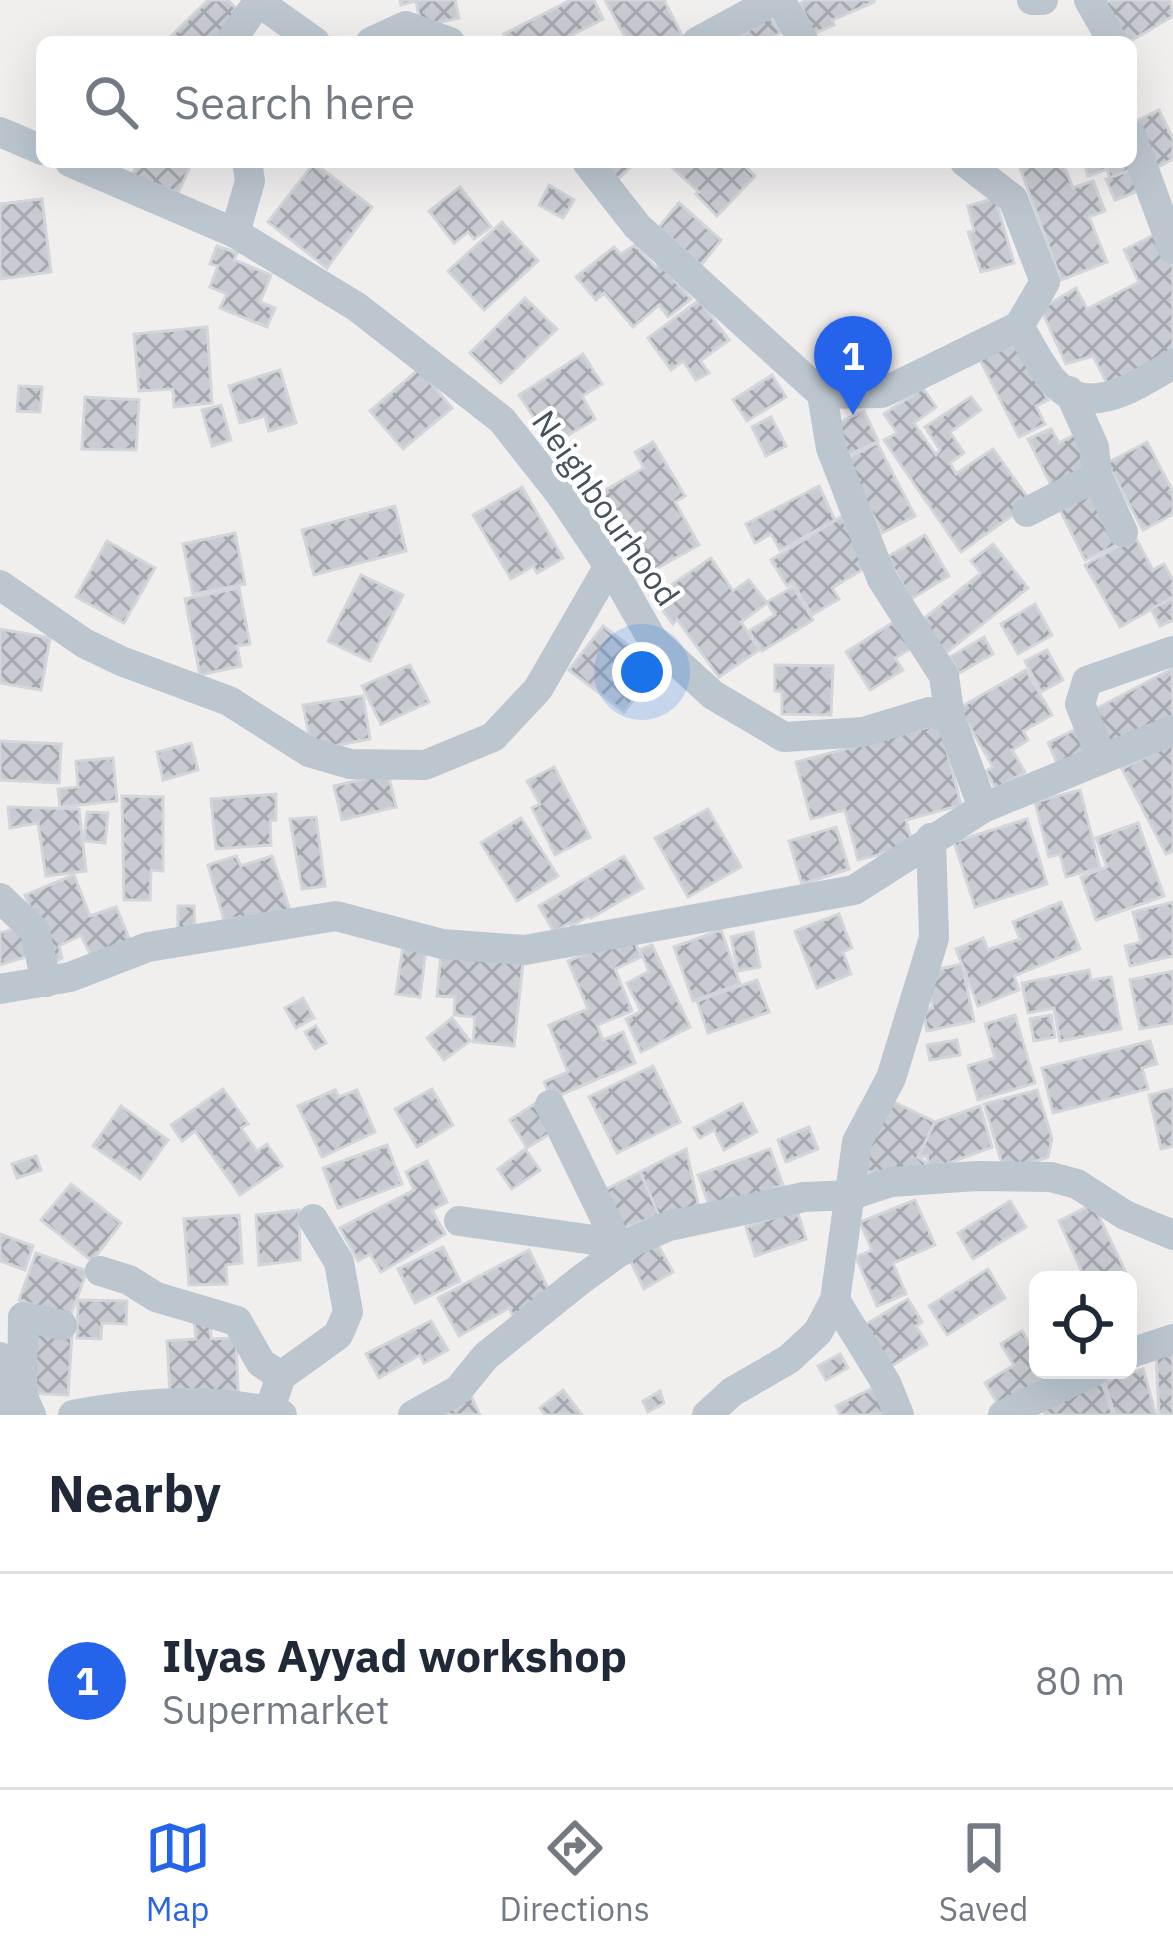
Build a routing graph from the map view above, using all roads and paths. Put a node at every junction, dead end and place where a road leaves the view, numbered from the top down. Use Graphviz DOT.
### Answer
graph roads {
  1 [pos="777,0"];
  2 [pos="1033,0"];
  3 [pos="1043,0"];
  4 [pos="1090,0"];
  5 [pos="257,1"];
  6 [pos="234,36"];
  7 [pos="307,36"];
  8 [pos="384,36"];
  9 [pos="434,36"];
  10 [pos="708,36"];
  11 [pos="800,36"];
  12 [pos="1110,36"];
  13 [pos="0,132"];
  14 [pos="36,147"];
  15 [pos="1137,151"];
  16 [pos="84,168"];
  17 [pos="248,168"];
  18 [pos="592,168"];
  19 [pos="972,168"];
  20 [pos="236,233"];
  21 [pos="1173,248"];
  22 [pos="1018,326"];
  23 [pos="1173,364"];
  24 [pos="1069,391"];
  25 [pos="822,394"];
  26 [pos="1097,476"];
  27 [pos="1027,512"];
  28 [pos="1123,532"];
  29 [pos="609,566"];
  30 [pos="0,585"];
  31 [pos="1173,651"];
  32 [pos="950,718"];
  33 [pos="1173,730"];
  34 [pos="1102,759"];
  35 [pos="983,808"];
  36 [pos="931,838"];
  37 [pos="0,898"];
  38 [pos="46,982"];
  39 [pos="0,989"];
  40 [pos="550,1105"];
  41 [pos="850,1195"];
  42 [pos="314,1219"];
  43 [pos="459,1221"];
  44 [pos="1173,1235"];
  45 [pos="621,1251"];
  46 [pos="100,1271"];
  47 [pos="835,1300"];
  48 [pos="62,1325"];
  49 [pos="1173,1339"];
  50 [pos="1137,1351"];
  51 [pos="0,1357"];
  52 [pos="281,1376"];
  53 [pos="1077,1379"];
  54 [pos="741,1403"];
  55 [pos="276,1413"];
  56 [pos="12,1415"];
  57 [pos="31,1415"];
  58 [pos="74,1415"];
  59 [pos="413,1415"];
  60 [pos="707,1415"];
  61 [pos="898,1415"];
  62 [pos="1003,1415"];
  1 -- 10 [label="street"];
  1 -- 11 [label="street"];
  2 -- 3 [label="street"];
  4 -- 12 [label="street"];
  5 -- 6 [label="street"];
  5 -- 7 [label="street"];
  8 -- 9 [label="street"];
  13 -- 14 [label="street"];
  15 -- 21 [label="street"];
  16 -- 20 [label="street, Neighbourhood"];
  17 -- 20 [label="street"];
  18 -- 25 [label="street"];
  19 -- 22 [label="street"];
  20 -- 29 [label="street, Neighbourhood"];
  22 -- 24 [label="street"];
  22 -- 25 [label="street"];
  23 -- 24 [label="street"];
  24 -- 26 [label="street"];
  25 -- 32 [label="street"];
  26 -- 27 [label="street"];
  26 -- 28 [label="street"];
  29 -- 30 [label="street"];
  29 -- 32 [label="street, Neighbourhood"];
  31 -- 34 [label="street"];
  32 -- 35 [label="street"];
  33 -- 34 [label="street"];
  34 -- 35 [label="street"];
  35 -- 36 [label="street"];
  36 -- 38 [label="street"];
  36 -- 41 [label="street"];
  37 -- 38 [label="street"];
  38 -- 39 [label="street"];
  40 -- 45 [label="street"];
  41 -- 44 [label="street"];
  41 -- 45 [label="street"];
  41 -- 47 [label="street"];
  42 -- 52 [label="street"];
  43 -- 45 [label="street"];
  45 -- 59 [label="street"];
  46 -- 52 [label="street"];
  47 -- 54 [label="street"];
  47 -- 61 [label="street"];
  48 -- 57 [label="street"];
  49 -- 50 [label="street"];
  51 -- 56 [label="street"];
  52 -- 55 [label="street"];
  53 -- 62 [label="street"];
  54 -- 60 [label="street"];
  55 -- 58 [label="street"];
}
